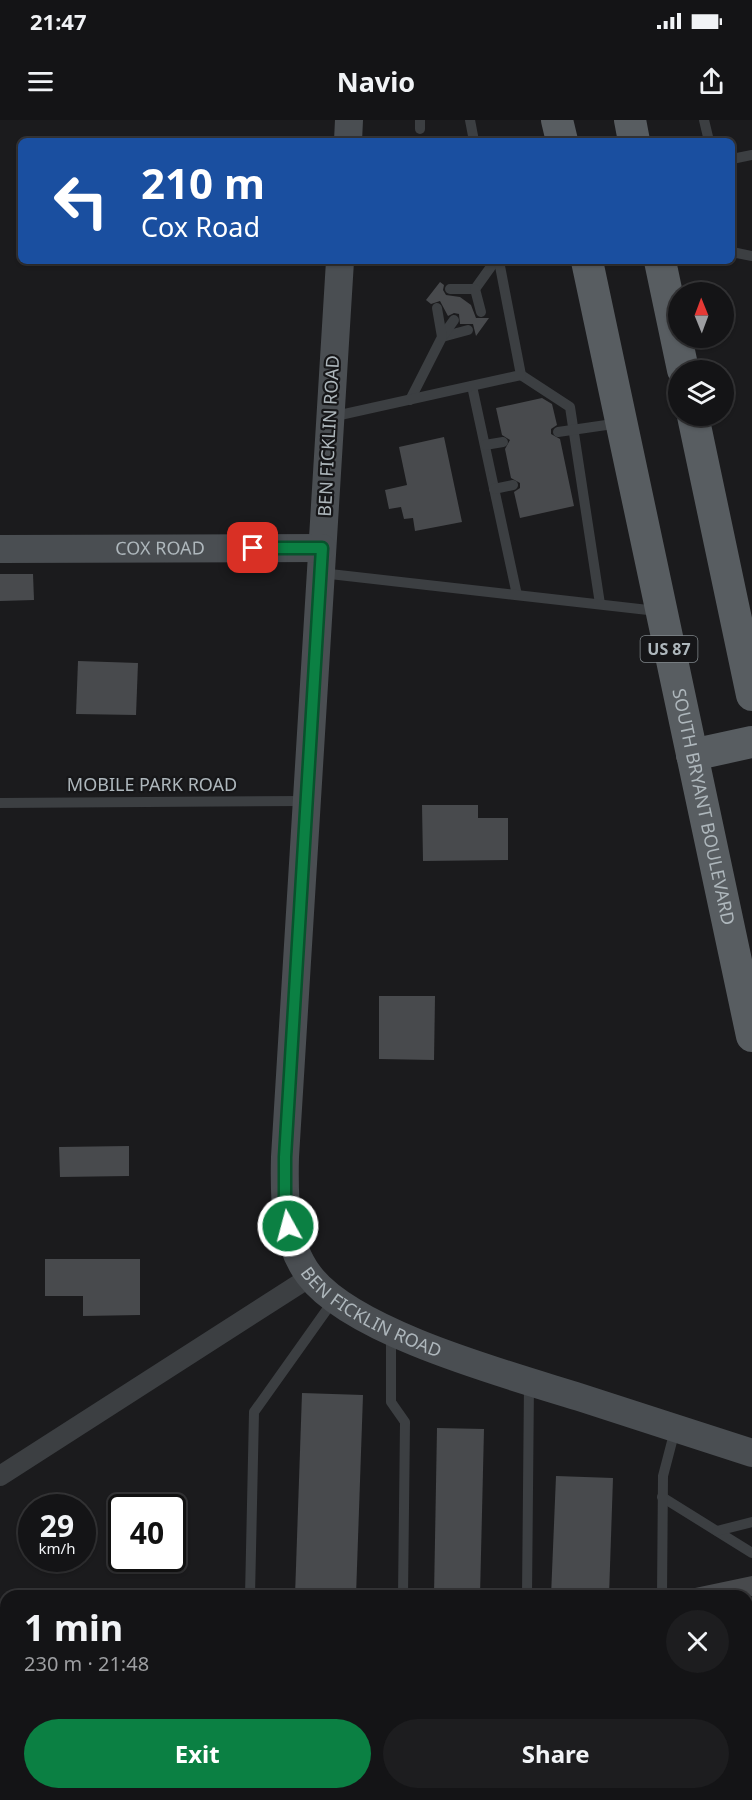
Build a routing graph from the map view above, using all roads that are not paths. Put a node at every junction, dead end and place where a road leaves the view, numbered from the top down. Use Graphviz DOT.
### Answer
graph roads {
  1 [pos="349,120"];
  2 [pos="470,120"];
  3 [pos="557,120"];
  4 [pos="630,120"];
  5 [pos="706,120"];
  6 [pos="348,138"];
  7 [pos="473,138"];
  8 [pos="561,138"];
  9 [pos="633,138"];
  10 [pos="709,138"];
  11 [pos="752,155"];
  12 [pos="735,158"];
  13 [pos="735,253"];
  14 [pos="752,256"];
  15 [pos="340,264"];
  16 [pos="495,264"];
  17 [pos="498,264"];
  18 [pos="588,264"];
  19 [pos="661,264"];
  20 [pos="450,289"];
  21 [pos="475,289"];
  22 [pos="467,302"];
  23 [pos="437,308"];
  24 [pos="481,312"];
  25 [pos="454,320"];
  26 [pos="468,330"];
  27 [pos="442,337"];
  28 [pos="681,360"];
  29 [pos="521,375"];
  30 [pos="472,386"];
  31 [pos="410,400"];
  32 [pos="330,417"];
  33 [pos="621,423"];
  34 [pos="695,426"];
  35 [pos="574,429"];
  36 [pos="558,432"];
  37 [pos="503,442"];
  38 [pos="485,445"];
  39 [pos="580,472"];
  40 [pos="567,475"];
  41 [pos="513,485"];
  42 [pos="494,489"];
  43 [pos="0,549"];
  44 [pos="321,561"];
  45 [pos="517,595"];
  46 [pos="600,604"];
  47 [pos="662,611"];
  48 [pos="752,695"];
  49 [pos="752,742"];
  50 [pos="692,755"];
  51 [pos="305,801"];
  52 [pos="0,803"];
  53 [pos="752,1036"];
  54 [pos="310,1277"];
  55 [pos="334,1298"];
  56 [pos="391,1331"];
  57 [pos="529,1381"];
  58 [pos="675,1428"];
  59 [pos="752,1453"];
  60 [pos="0,1476"];
  61 [pos="662,1497"];
  62 [pos="752,1522"];
  63 [pos="717,1531"];
  64 [pos="752,1553"];
  65 [pos="250,1590"];
  66 [pos="403,1590"];
  67 [pos="527,1590"];
  68 [pos="662,1590"];
  1 -- 6 [label="street"];
  2 -- 7 [label="lane"];
  3 -- 8 [label="main road"];
  4 -- 9 [label="main road"];
  5 -- 10 [label="lane"];
  11 -- 12 [label="lane"];
  13 -- 14 [label="lane"];
  15 -- 32 [label="street, BEN FICKLIN ROAD"];
  16 -- 21 [label="lane"];
  17 -- 29 [label="lane"];
  18 -- 33 [label="main road, SOUTH BRYANT BOULEVARD / US 87"];
  19 -- 28 [label="main road"];
  20 -- 21 [label="lane"];
  21 -- 22 [label="lane"];
  21 -- 24 [label="lane"];
  23 -- 27 [label="lane"];
  25 -- 27 [label="lane"];
  26 -- 27 [label="lane"];
  27 -- 31 [label="lane"];
  29 -- 30 [label="lane"];
  29 -- 35 [label="lane"];
  30 -- 31 [label="lane"];
  30 -- 38 [label="lane"];
  31 -- 32 [label="lane"];
  32 -- 44 [label="street, BEN FICKLIN ROAD"];
  33 -- 35 [label="lane"];
  33 -- 47 [label="main road, SOUTH BRYANT BOULEVARD / US 87"];
  34 -- 48 [label="main road"];
  35 -- 36 [label="lane"];
  35 -- 39 [label="lane"];
  37 -- 38 [label="lane"];
  38 -- 42 [label="lane"];
  39 -- 40 [label="lane"];
  39 -- 46 [label="lane"];
  41 -- 42 [label="lane"];
  42 -- 45 [label="lane"];
  43 -- 44 [label="street, COX ROAD"];
  44 -- 45 [label="lane"];
  44 -- 51 [label="street, BEN FICKLIN ROAD"];
  45 -- 46 [label="lane"];
  46 -- 47 [label="lane"];
  47 -- 50 [label="main road, SOUTH BRYANT BOULEVARD / US 87"];
  49 -- 50 [label="main road"];
  50 -- 53 [label="main road, SOUTH BRYANT BOULEVARD / US 87"];
  51 -- 52 [label="lane, MOBILE PARK ROAD"];
  51 -- 54 [label="street, BEN FICKLIN ROAD"];
  54 -- 55 [label="street, BEN FICKLIN ROAD"];
  54 -- 60 [label="street"];
  55 -- 56 [label="street, BEN FICKLIN ROAD"];
  55 -- 65 [label="lane"];
  56 -- 57 [label="street, BEN FICKLIN ROAD"];
  56 -- 66 [label="lane"];
  57 -- 58 [label="street, BEN FICKLIN ROAD"];
  57 -- 67 [label="lane"];
  58 -- 59 [label="street, BEN FICKLIN ROAD"];
  58 -- 61 [label="lane"];
  61 -- 63 [label="lane"];
  61 -- 68 [label="lane"];
  62 -- 63 [label="lane"];
  63 -- 64 [label="lane"];
}
